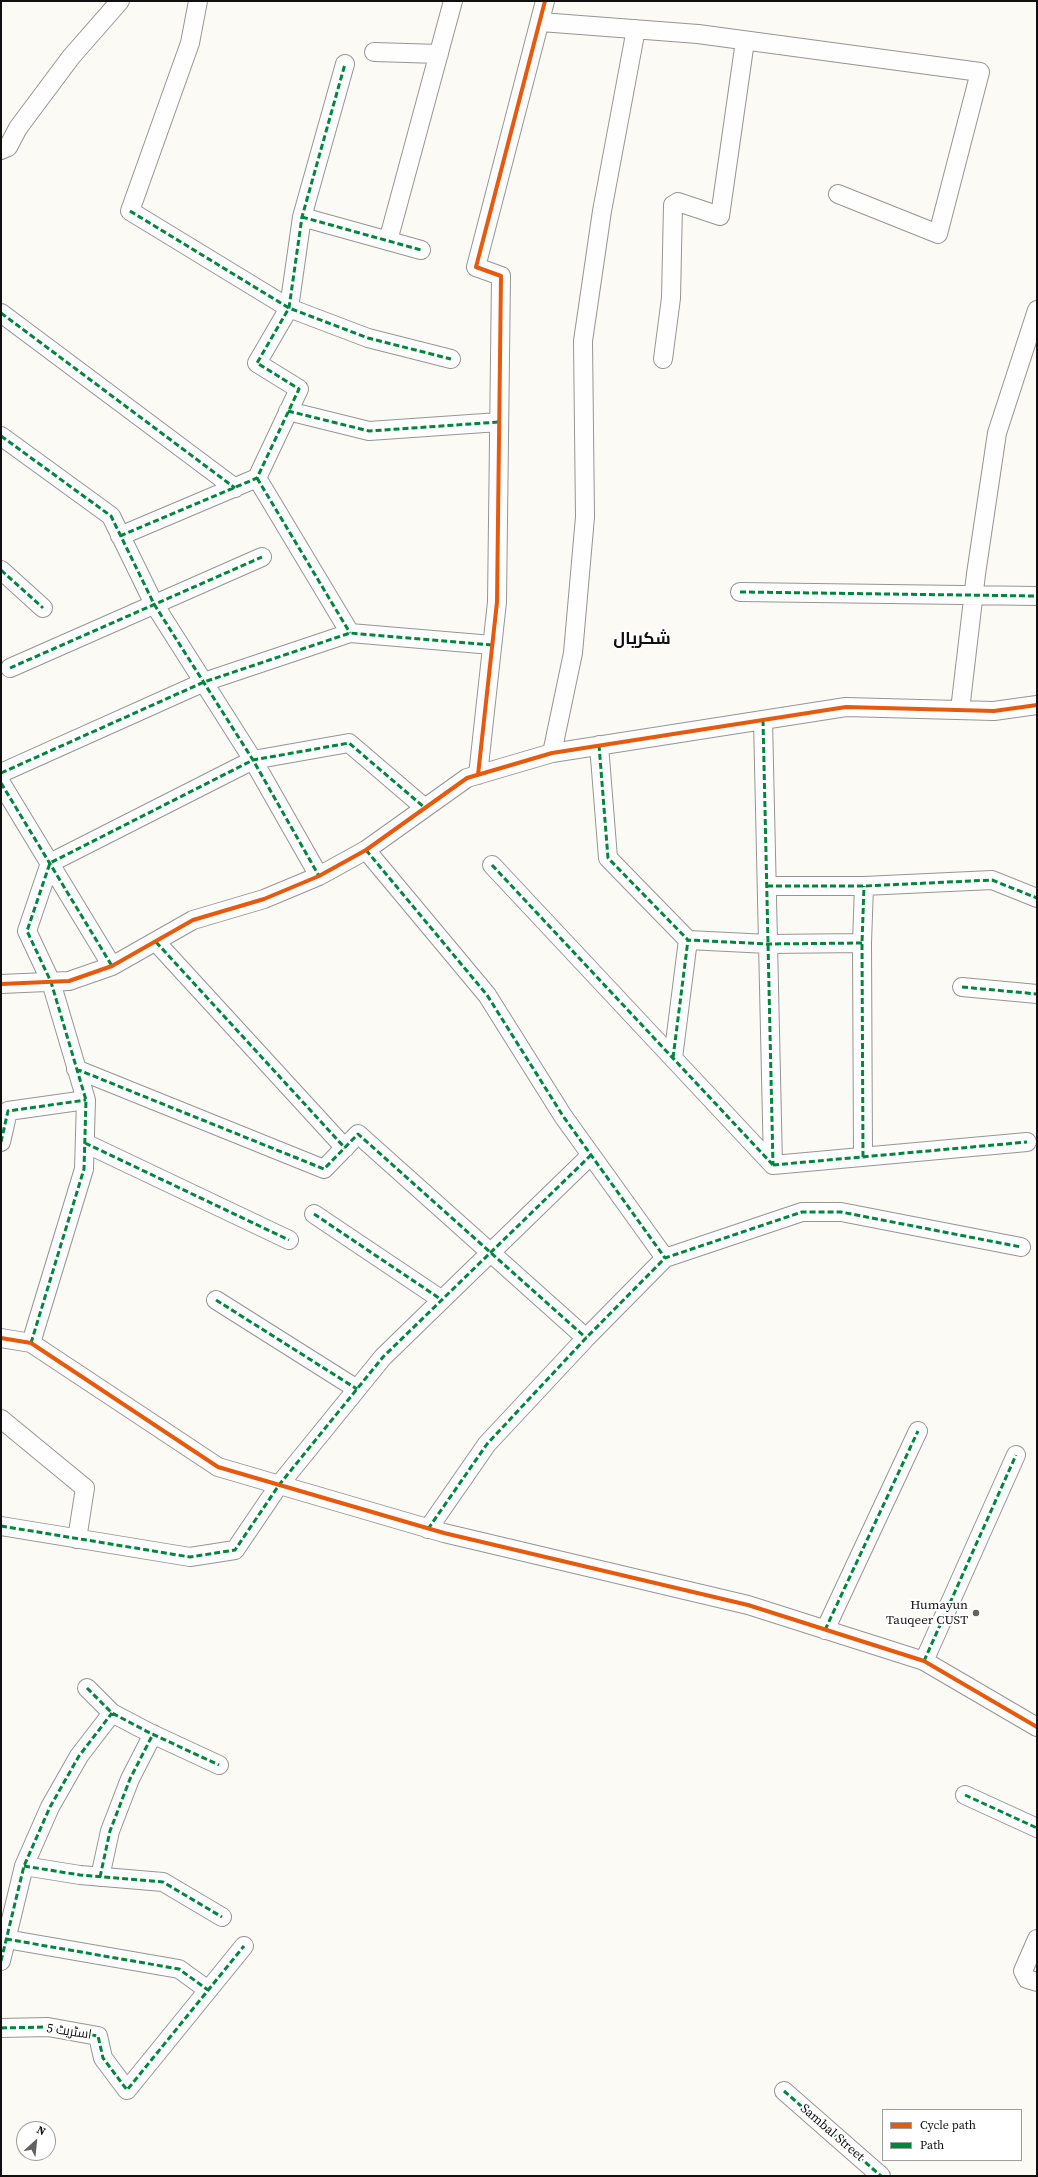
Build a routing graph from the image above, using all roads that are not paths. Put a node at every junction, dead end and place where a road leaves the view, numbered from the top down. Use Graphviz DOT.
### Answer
graph roads {
  1 [pos="120,1"];
  2 [pos="198,1"];
  3 [pos="453,1"];
  4 [pos="545,1"];
  5 [pos="540,22"];
  6 [pos="636,29"];
  7 [pos="745,41"];
  8 [pos="374,52"];
  9 [pos="439,54"];
  10 [pos="345,64"];
  11 [pos="1,150"];
  12 [pos="838,194"];
  13 [pos="302,217"];
  14 [pos="388,241"];
  15 [pos="421,250"];
  16 [pos="289,308"];
  17 [pos="1037,310"];
  18 [pos="1,313"];
  19 [pos="1030,352"];
  20 [pos="451,359"];
  21 [pos="663,360"];
  22 [pos="288,411"];
  23 [pos="499,422"];
  24 [pos="1,436"];
  25 [pos="257,478"];
  26 [pos="234,488"];
  27 [pos="120,536"];
  28 [pos="262,556"];
  29 [pos="1,570"];
  30 [pos="740,592"];
  31 [pos="974,594"];
  32 [pos="1037,596"];
  33 [pos="154,604"];
  34 [pos="43,608"];
  35 [pos="350,633"];
  36 [pos="492,645"];
  37 [pos="10,668"];
  38 [pos="204,682"];
  39 [pos="1037,705"];
  40 [pos="960,710"];
  41 [pos="763,720"];
  42 [pos="599,745"];
  43 [pos="552,753"];
  44 [pos="253,760"];
  45 [pos="1,773"];
  46 [pos="478,775"];
  47 [pos="1,782"];
  48 [pos="425,808"];
  49 [pos="366,850"];
  50 [pos="50,864"];
  51 [pos="492,865"];
  52 [pos="319,876"];
  53 [pos="767,886"];
  54 [pos="864,886"];
  55 [pos="1037,898"];
  56 [pos="688,940"];
  57 [pos="156,942"];
  58 [pos="862,943"];
  59 [pos="768,944"];
  60 [pos="112,966"];
  61 [pos="51,982"];
  62 [pos="1,984"];
  63 [pos="962,987"];
  64 [pos="1037,994"];
  65 [pos="673,1058"];
  66 [pos="76,1069"];
  67 [pos="86,1100"];
  68 [pos="1,1142"];
  69 [pos="1027,1142"];
  70 [pos="85,1143"];
  71 [pos="345,1148"];
  72 [pos="591,1155"];
  73 [pos="863,1157"];
  74 [pos="773,1165"];
  75 [pos="314,1214"];
  76 [pos="289,1240"];
  77 [pos="1021,1247"];
  78 [pos="491,1252"];
  79 [pos="665,1258"];
  80 [pos="216,1300"];
  81 [pos="442,1300"];
  82 [pos="1,1338"];
  83 [pos="586,1338"];
  84 [pos="31,1343"];
  85 [pos="357,1389"];
  86 [pos="1,1419"];
  87 [pos="918,1431"];
  88 [pos="1016,1455"];
  89 [pos="279,1485"];
  90 [pos="1,1526"];
  91 [pos="428,1529"];
  92 [pos="77,1539"];
  93 [pos="825,1630"];
  94 [pos="924,1661"];
  95 [pos="87,1688"];
  96 [pos="112,1713"];
  97 [pos="1037,1727"];
  98 [pos="153,1734"];
  99 [pos="219,1765"];
  100 [pos="965,1795"];
  101 [pos="1037,1828"];
  102 [pos="24,1866"];
  103 [pos="100,1877"];
  104 [pos="222,1918"];
  105 [pos="6,1939"];
  106 [pos="1037,1939"];
  107 [pos="244,1946"];
  108 [pos="1,1961"];
  109 [pos="1037,1982"];
  110 [pos="208,1990"];
  111 [pos="1,2028"];
  112 [pos="784,2091"];
  113 [pos="881,2176"];
  1 -- 11 [label="street"];
  2 -- 16 [label="street"];
  3 -- 9 [label="street"];
  4 -- 5 [label="street"];
  5 -- 6 [label="street"];
  5 -- 23 [label="street"];
  6 -- 7 [label="street"];
  6 -- 43 [label="street"];
  7 -- 12 [label="street"];
  7 -- 21 [label="street"];
  8 -- 9 [label="street"];
  9 -- 14 [label="street"];
  10 -- 13 [label="street"];
  13 -- 14 [label="street"];
  13 -- 16 [label="street"];
  14 -- 15 [label="street"];
  16 -- 20 [label="street"];
  16 -- 22 [label="street"];
  17 -- 19 [label="street"];
  18 -- 26 [label="street"];
  19 -- 31 [label="street"];
  22 -- 23 [label="street"];
  22 -- 25 [label="street"];
  23 -- 36 [label="street"];
  24 -- 27 [label="street"];
  25 -- 26 [label="street"];
  25 -- 35 [label="street"];
  26 -- 27 [label="street"];
  27 -- 33 [label="street"];
  28 -- 33 [label="street"];
  29 -- 34 [label="street"];
  30 -- 31 [label="street"];
  31 -- 32 [label="street"];
  31 -- 40 [label="street"];
  33 -- 37 [label="street"];
  33 -- 38 [label="street"];
  35 -- 36 [label="street"];
  35 -- 38 [label="street"];
  36 -- 46 [label="street"];
  38 -- 44 [label="street"];
  38 -- 45 [label="street"];
  39 -- 40 [label="street"];
  40 -- 41 [label="street"];
  41 -- 42 [label="street"];
  41 -- 53 [label="street"];
  42 -- 43 [label="street"];
  42 -- 56 [label="street"];
  43 -- 46 [label="street"];
  44 -- 48 [label="street"];
  44 -- 50 [label="street"];
  44 -- 52 [label="street"];
  46 -- 48 [label="street"];
  47 -- 50 [label="street"];
  48 -- 49 [label="street"];
  49 -- 52 [label="street"];
  49 -- 72 [label="street"];
  50 -- 60 [label="street"];
  50 -- 61 [label="street"];
  51 -- 65 [label="street"];
  52 -- 57 [label="street"];
  53 -- 54 [label="street"];
  53 -- 59 [label="street"];
  54 -- 55 [label="street"];
  54 -- 58 [label="street"];
  56 -- 59 [label="street"];
  56 -- 65 [label="street"];
  57 -- 60 [label="street"];
  57 -- 71 [label="street"];
  58 -- 59 [label="street"];
  58 -- 73 [label="street"];
  59 -- 74 [label="street"];
  60 -- 61 [label="street"];
  61 -- 62 [label="street"];
  61 -- 66 [label="street"];
  63 -- 64 [label="street"];
  65 -- 74 [label="street"];
  66 -- 67 [label="street"];
  66 -- 71 [label="street"];
  67 -- 68 [label="street"];
  67 -- 70 [label="street"];
  69 -- 73 [label="street"];
  70 -- 76 [label="street"];
  70 -- 84 [label="street"];
  71 -- 78 [label="street"];
  72 -- 78 [label="street"];
  72 -- 79 [label="street"];
  73 -- 74 [label="street"];
  75 -- 81 [label="street"];
  77 -- 79 [label="street"];
  78 -- 81 [label="street"];
  78 -- 83 [label="street"];
  79 -- 83 [label="street"];
  80 -- 85 [label="street"];
  81 -- 85 [label="street"];
  82 -- 84 [label="street"];
  83 -- 91 [label="street"];
  84 -- 89 [label="street"];
  85 -- 89 [label="street"];
  86 -- 92 [label="street"];
  87 -- 93 [label="street"];
  88 -- 94 [label="street"];
  89 -- 91 [label="street"];
  89 -- 92 [label="street"];
  90 -- 92 [label="street"];
  91 -- 93 [label="street"];
  93 -- 94 [label="street"];
  94 -- 97 [label="street"];
  95 -- 96 [label="street"];
  96 -- 98 [label="street"];
  96 -- 102 [label="street"];
  98 -- 99 [label="street"];
  98 -- 103 [label="street"];
  100 -- 101 [label="street"];
  102 -- 103 [label="street"];
  102 -- 105 [label="street"];
  103 -- 104 [label="street"];
  105 -- 108 [label="street"];
  105 -- 110 [label="street"];
  106 -- 109 [label="street"];
  107 -- 110 [label="street"];
  110 -- 111 [label="street, اسٹریٹ 5"];
  112 -- 113 [label="street, Sambal Street"];
}
